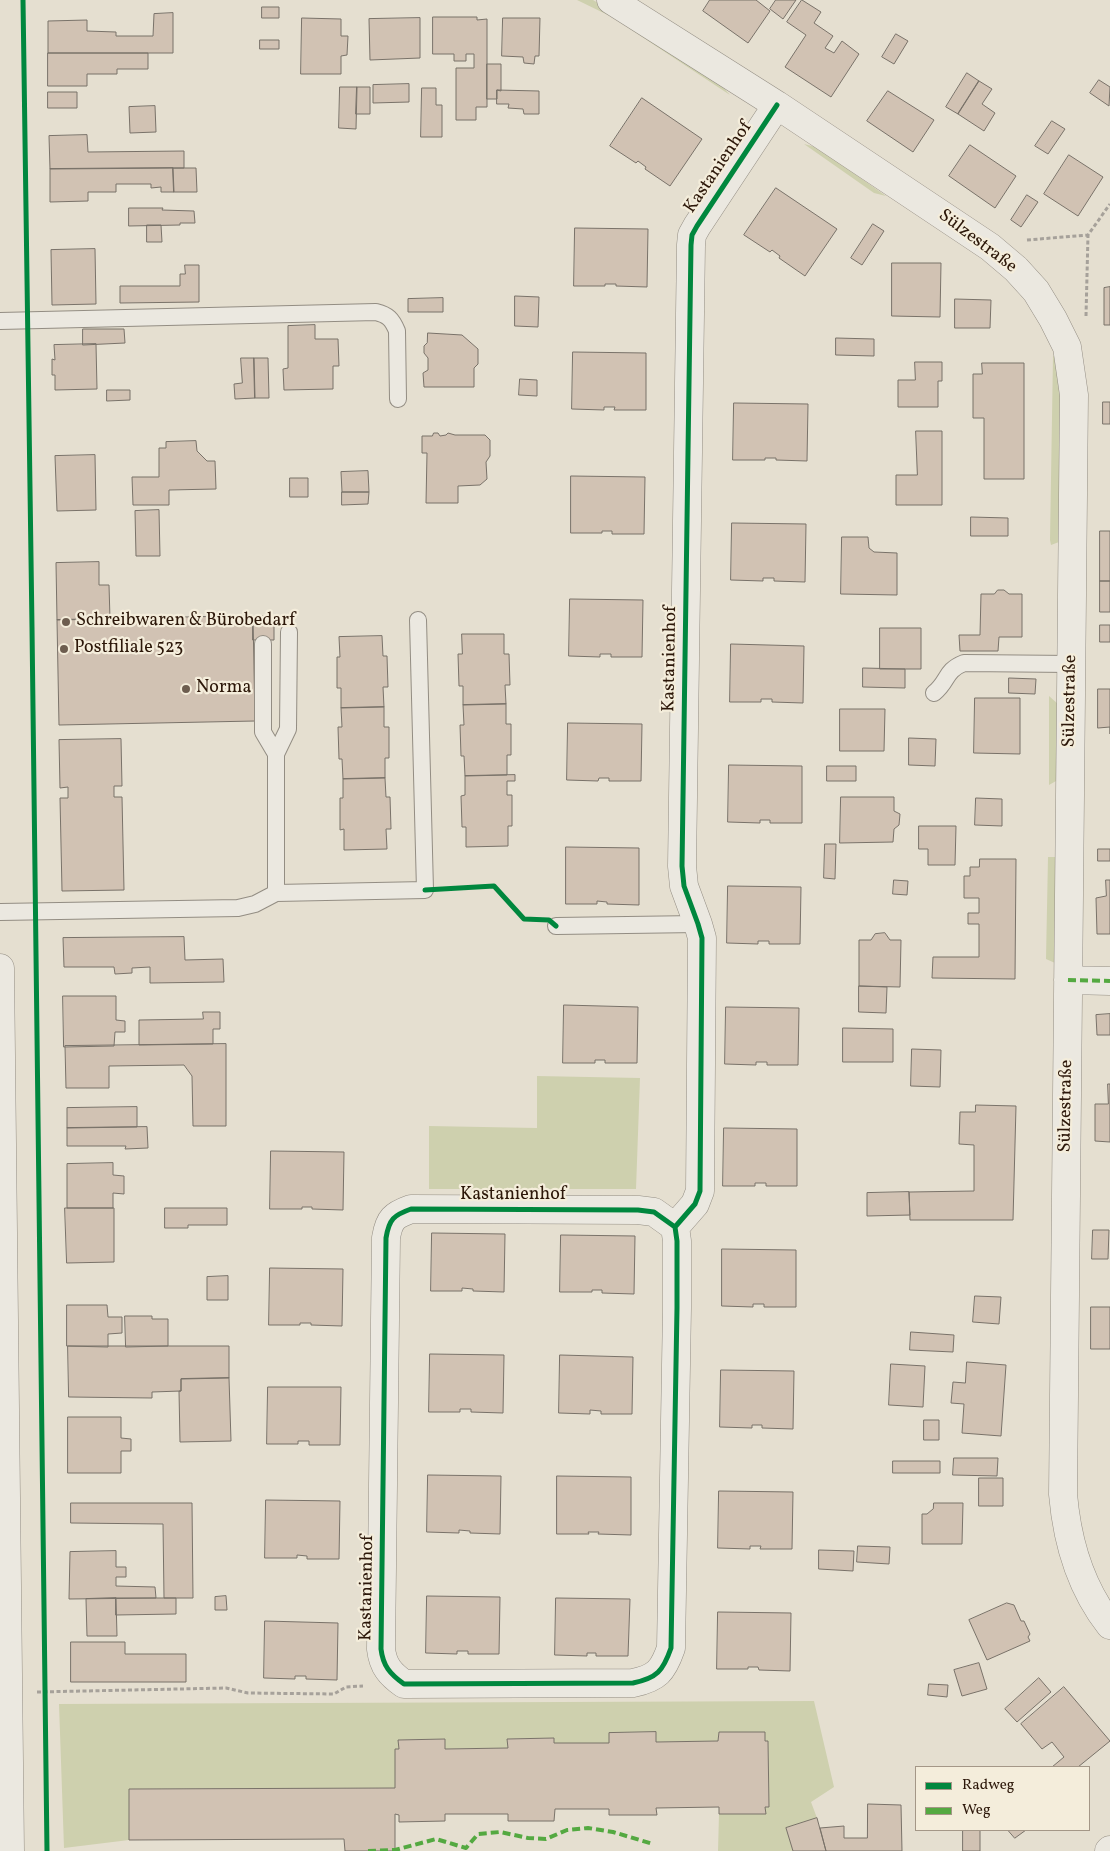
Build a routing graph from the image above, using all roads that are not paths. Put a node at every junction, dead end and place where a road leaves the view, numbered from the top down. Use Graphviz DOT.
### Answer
graph roads {
  1 [pos="611,0"];
  2 [pos="777,105"];
  3 [pos="0,321"];
  4 [pos="398,398"];
  5 [pos="418,620"];
  6 [pos="289,632"];
  7 [pos="263,644"];
  8 [pos="1072,664"];
  9 [pos="934,693"];
  10 [pos="276,754"];
  11 [pos="276,893"];
  12 [pos="0,912"];
  13 [pos="698,924"];
  14 [pos="556,926"];
  15 [pos="0,968"];
  16 [pos="1068,980"];
  17 [pos="1110,981"];
  18 [pos="674,1227"];
  19 [pos="1110,1625"];
  20 [pos="10,1851"];
  1 -- 2 [label="street, Sülzestraße"];
  2 -- 8 [label="street, Sülzestraße"];
  2 -- 13 [label="street, Kastanienhof"];
  3 -- 4 [label="lane"];
  5 -- 11 [label="lane"];
  6 -- 10 [label="lane"];
  7 -- 10 [label="lane"];
  8 -- 9 [label="lane"];
  8 -- 16 [label="street, Sülzestraße"];
  10 -- 11 [label="lane"];
  11 -- 12 [label="lane"];
  13 -- 14 [label="lane"];
  13 -- 18 [label="street, Kastanienhof"];
  15 -- 20 [label="street"];
  16 -- 17 [label="street"];
  16 -- 19 [label="street, Sülzestraße"];
  18 -- 18 [label="street, Kastanienhof"];
}
